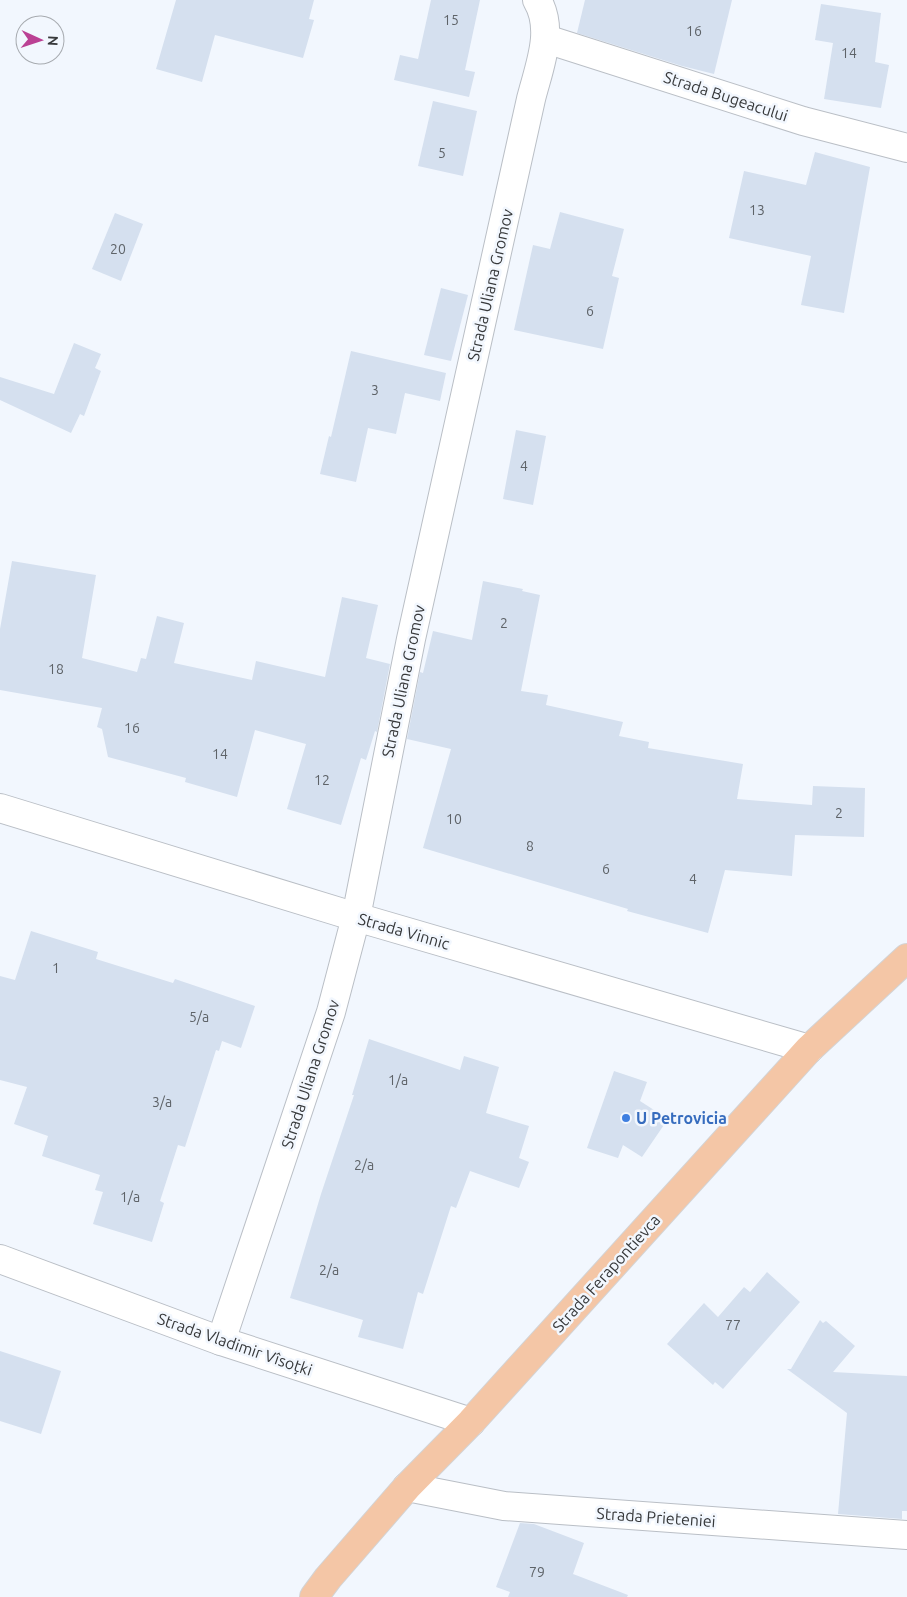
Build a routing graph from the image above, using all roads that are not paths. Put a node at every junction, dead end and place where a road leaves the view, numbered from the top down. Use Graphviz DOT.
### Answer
graph roads {
  1 [pos="540,5"];
  2 [pos="546,39"];
  3 [pos="907,148"];
  4 [pos="0,808"];
  5 [pos="356,917"];
  6 [pos="907,958"];
  7 [pos="809,1049"];
  8 [pos="0,1259"];
  9 [pos="221,1341"];
  10 [pos="471,1422"];
  11 [pos="407,1488"];
  12 [pos="907,1535"];
  13 [pos="314,1597"];
  1 -- 2 [label="street, Strada Uliana Gromov"];
  2 -- 3 [label="street, Strada Bugeacului"];
  2 -- 5 [label="street, Strada Uliana Gromov"];
  4 -- 5 [label="street, Strada Vinnic"];
  5 -- 7 [label="street, Strada Vinnic"];
  5 -- 9 [label="street, Strada Uliana Gromov"];
  6 -- 7 [label="main road, Strada Ferapontievca"];
  7 -- 10 [label="main road, Strada Ferapontievca"];
  8 -- 9 [label="street, Strada Vladimir Vîsoțki"];
  9 -- 10 [label="street, Strada Vladimir Vîsoțki"];
  10 -- 11 [label="main road, Strada Ferapontievca"];
  11 -- 12 [label="street, Strada Prieteniei"];
  11 -- 13 [label="main road, Strada Ferapontievca"];
}
